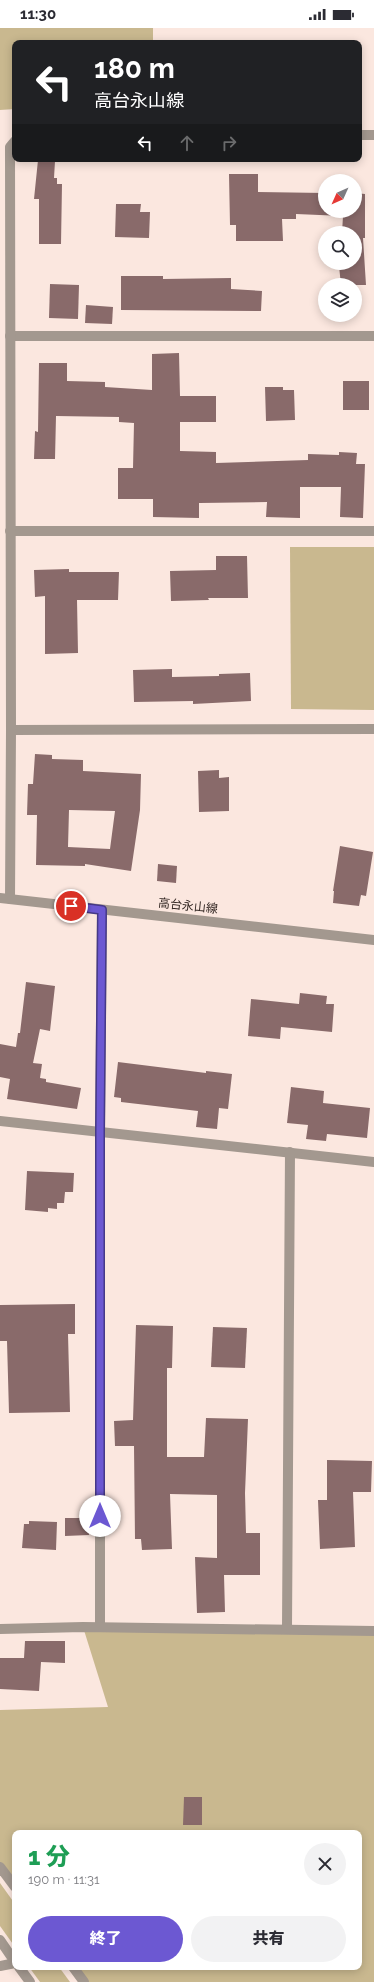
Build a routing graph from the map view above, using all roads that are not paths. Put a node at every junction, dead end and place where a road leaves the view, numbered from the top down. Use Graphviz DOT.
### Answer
graph roads {
  1 [pos="362,135"];
  2 [pos="374,135"];
  3 [pos="12,145"];
  4 [pos="10,336"];
  5 [pos="374,336"];
  6 [pos="374,530"];
  7 [pos="10,531"];
  8 [pos="374,729"];
  9 [pos="11,730"];
  10 [pos="5,899"];
  11 [pos="102,910"];
  12 [pos="374,940"];
  13 [pos="0,1121"];
  14 [pos="100,1132"];
  15 [pos="290,1152"];
  16 [pos="374,1162"];
  17 [pos="100,1627"];
  18 [pos="0,1628"];
  19 [pos="287,1629"];
  20 [pos="374,1631"];
  21 [pos="0,1867"];
  22 [pos="12,1883"];
  23 [pos="0,1940"];
  24 [pos="12,1958"];
  25 [pos="12,1963"];
  26 [pos="0,1966"];
  27 [pos="21,1970"];
  28 [pos="75,1970"];
  29 [pos="30,1982"];
  30 [pos="84,1982"];
  1 -- 2 [label="street"];
  3 -- 4 [label="street"];
  4 -- 5 [label="street"];
  4 -- 7 [label="street"];
  6 -- 7 [label="street"];
  7 -- 9 [label="street"];
  8 -- 9 [label="street"];
  9 -- 10 [label="street"];
  10 -- 11 [label="street, 高台永山線"];
  11 -- 12 [label="street, 高台永山線"];
  11 -- 14 [label="street"];
  13 -- 14 [label="street"];
  14 -- 15 [label="street"];
  14 -- 17 [label="street"];
  15 -- 16 [label="street"];
  15 -- 19 [label="street"];
  17 -- 18 [label="street"];
  17 -- 19 [label="street"];
  19 -- 20 [label="street"];
  21 -- 22 [label="street"];
  23 -- 24 [label="street"];
  25 -- 26 [label="street"];
  27 -- 29 [label="street"];
  28 -- 30 [label="street"];
}
